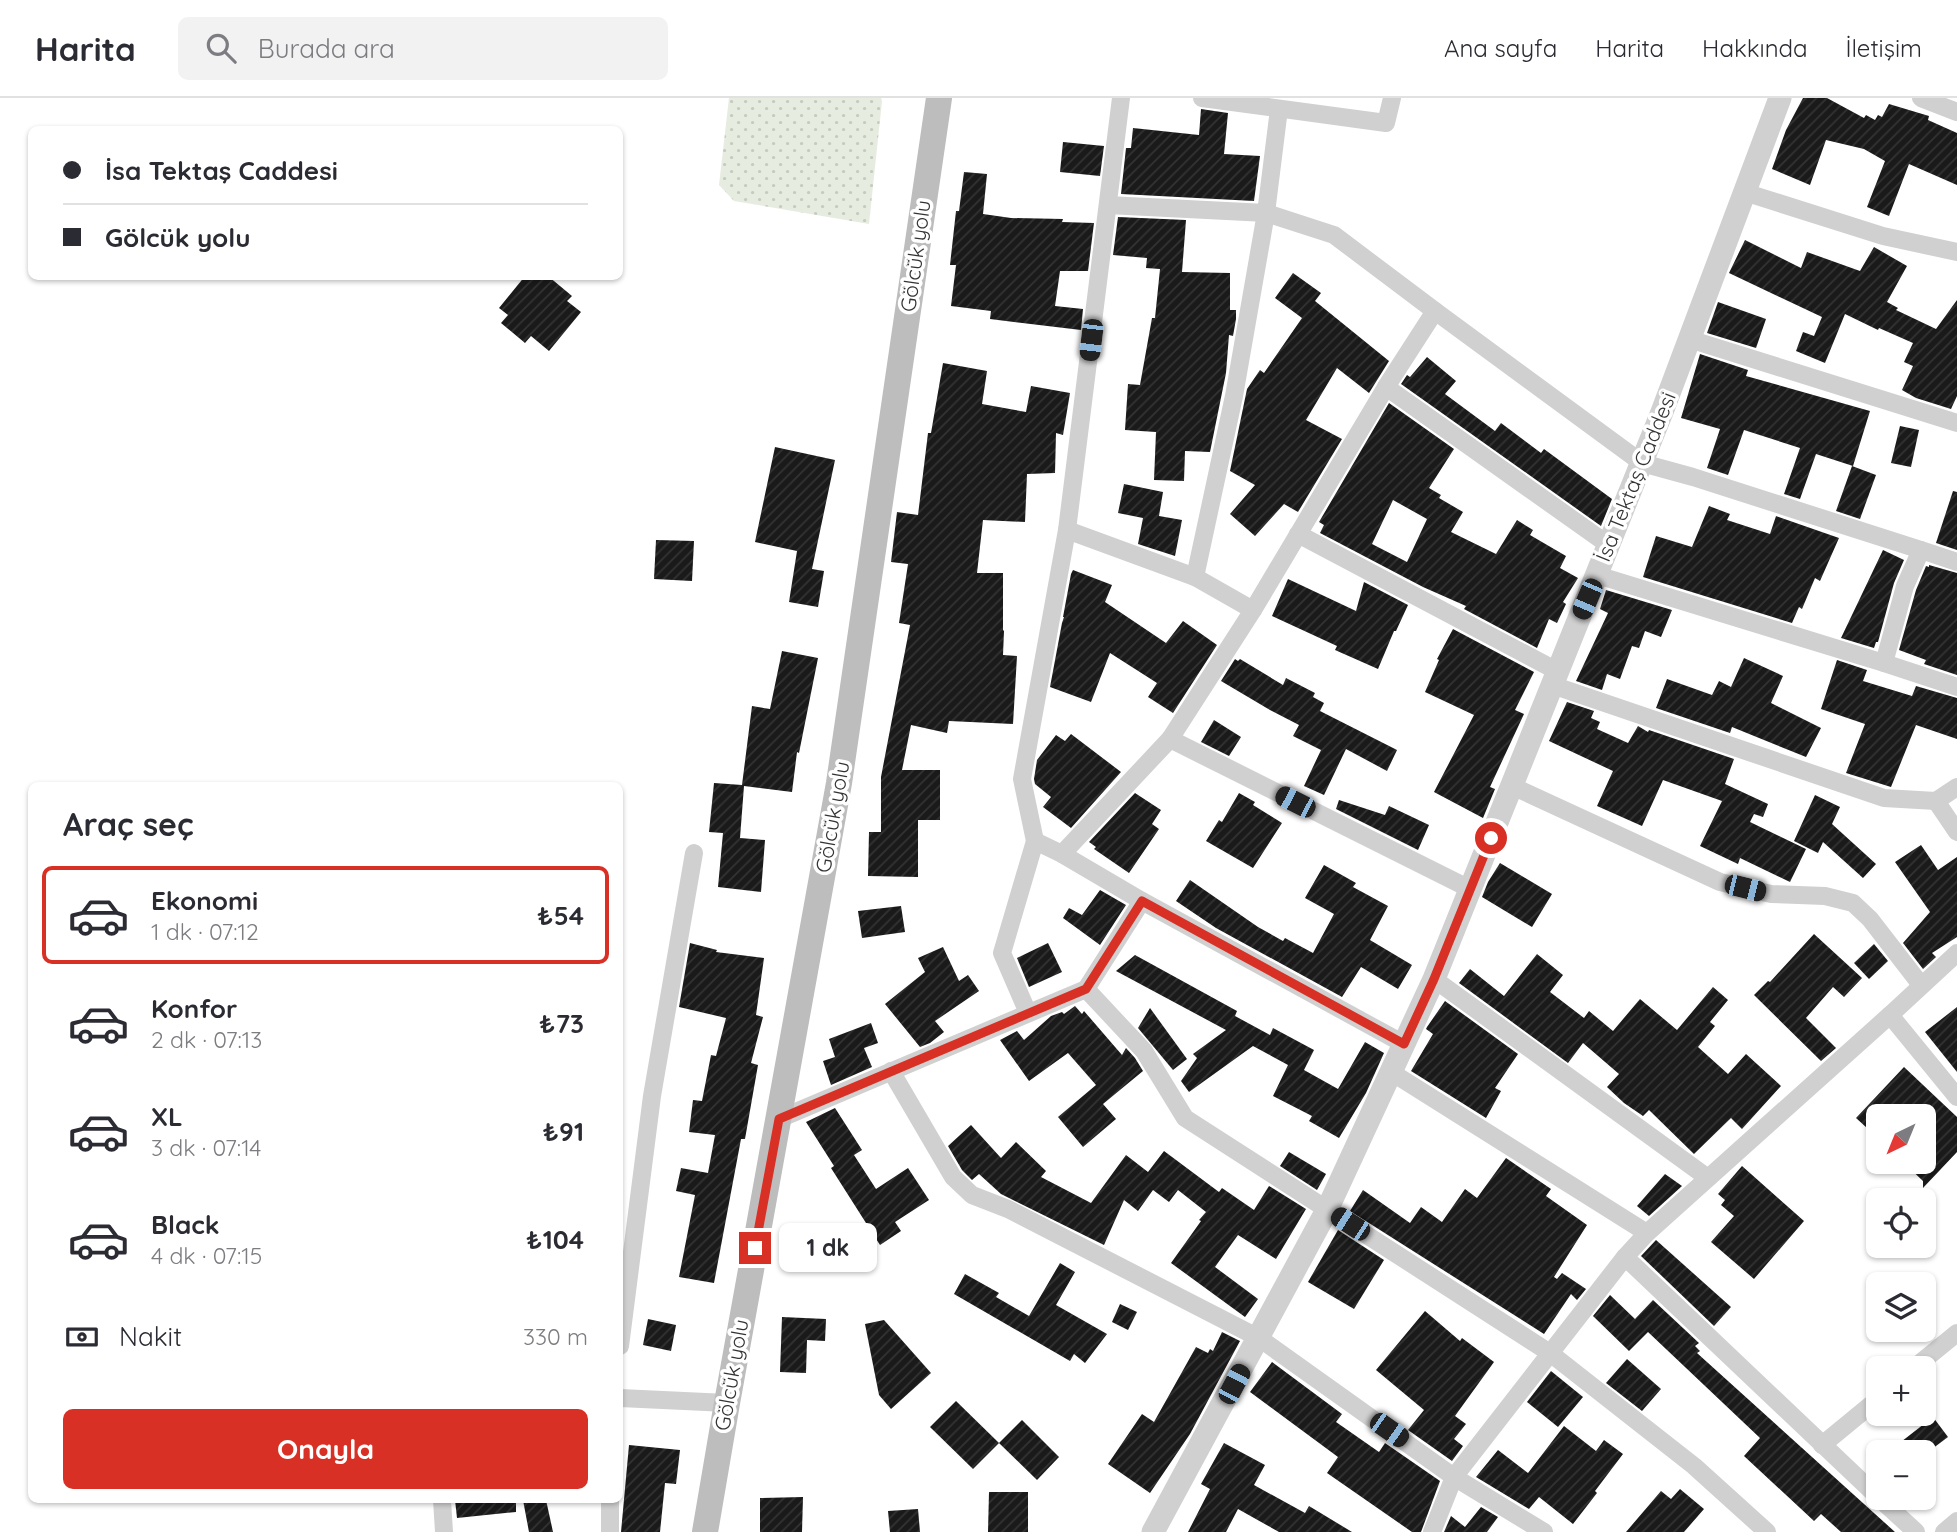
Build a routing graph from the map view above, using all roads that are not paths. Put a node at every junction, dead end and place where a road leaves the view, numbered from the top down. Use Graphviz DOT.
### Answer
graph roads {
  1 [pos="939,98"];
  2 [pos="1121,98"];
  3 [pos="1202,98"];
  4 [pos="1392,98"];
  5 [pos="1780,98"];
  6 [pos="1921,98"];
  7 [pos="1279,109"];
  8 [pos="1957,112"];
  9 [pos="1744,192"];
  10 [pos="1108,205"];
  11 [pos="1265,213"];
  12 [pos="1957,252"];
  13 [pos="1435,310"];
  14 [pos="1689,339"];
  15 [pos="1386,387"];
  16 [pos="1957,423"];
  17 [pos="1642,463"];
  18 [pos="1068,530"];
  19 [pos="1298,534"];
  20 [pos="1609,546"];
  21 [pos="1922,550"];
  22 [pos="1957,562"];
  23 [pos="1597,575"];
  24 [pos="1195,577"];
  25 [pos="1253,610"];
  26 [pos="1884,663"];
  27 [pos="1554,678"];
  28 [pos="1957,687"];
  29 [pos="1170,740"];
  30 [pos="1512,786"];
  31 [pos="1957,788"];
  32 [pos="1936,801"];
  33 [pos="1957,832"];
  34 [pos="1035,841"];
  35 [pos="694,853"];
  36 [pos="1062,854"];
  37 [pos="1470,889"];
  38 [pos="1142,901"];
  39 [pos="1957,953"];
  40 [pos="1434,979"];
  41 [pos="1921,985"];
  42 [pos="1086,989"];
  43 [pos="1028,1013"];
  44 [pos="1890,1015"];
  45 [pos="1404,1044"];
  46 [pos="891,1072"];
  47 [pos="1391,1072"];
  48 [pos="1957,1097"];
  49 [pos="779,1119"];
  50 [pos="1708,1178"];
  51 [pos="1327,1210"];
  52 [pos="1647,1233"];
  53 [pos="1625,1257"];
  54 [pos="623,1323"];
  55 [pos="1957,1333"];
  56 [pos="1259,1338"];
  57 [pos="1550,1353"];
  58 [pos="1929,1356"];
  59 [pos="623,1398"];
  60 [pos="727,1404"];
  61 [pos="1866,1409"];
  62 [pos="1822,1445"];
  63 [pos="1454,1477"];
  64 [pos="1866,1486"];
  65 [pos="442,1503"];
  66 [pos="610,1503"];
  67 [pos="1892,1510"];
  68 [pos="1957,1521"];
  69 [pos="444,1532"];
  70 [pos="610,1532"];
  71 [pos="705,1532"];
  72 [pos="1153,1532"];
  73 [pos="1432,1532"];
  74 [pos="1544,1532"];
  75 [pos="1767,1532"];
  76 [pos="1916,1532"];
  77 [pos="1944,1532"];
  1 -- 49 [label="main road, Gölcük yolu"];
  2 -- 10 [label="street"];
  3 -- 7 [label="street"];
  4 -- 7 [label="street"];
  5 -- 9 [label="street, İsa Tektaş Caddesi"];
  6 -- 8 [label="street"];
  7 -- 11 [label="street"];
  9 -- 12 [label="street"];
  9 -- 14 [label="street, İsa Tektaş Caddesi"];
  10 -- 11 [label="street"];
  10 -- 18 [label="street"];
  11 -- 13 [label="street"];
  11 -- 24 [label="street"];
  13 -- 15 [label="street"];
  13 -- 17 [label="street"];
  14 -- 16 [label="street"];
  14 -- 17 [label="street, İsa Tektaş Caddesi"];
  15 -- 19 [label="street"];
  15 -- 20 [label="street"];
  17 -- 20 [label="street, İsa Tektaş Caddesi"];
  17 -- 21 [label="street"];
  18 -- 24 [label="street"];
  18 -- 34 [label="street"];
  19 -- 25 [label="street"];
  19 -- 27 [label="street"];
  20 -- 23 [label="street, İsa Tektaş Caddesi"];
  21 -- 22 [label="street"];
  21 -- 26 [label="street"];
  23 -- 26 [label="street"];
  23 -- 27 [label="street, İsa Tektaş Caddesi"];
  24 -- 25 [label="street"];
  25 -- 29 [label="street"];
  26 -- 28 [label="street"];
  27 -- 30 [label="street, İsa Tektaş Caddesi"];
  27 -- 32 [label="street"];
  29 -- 36 [label="street"];
  29 -- 37 [label="street"];
  30 -- 37 [label="street, İsa Tektaş Caddesi"];
  30 -- 41 [label="street"];
  31 -- 32 [label="street"];
  32 -- 33 [label="street"];
  34 -- 36 [label="street"];
  34 -- 43 [label="street"];
  35 -- 54 [label="street"];
  36 -- 38 [label="street"];
  37 -- 40 [label="street, İsa Tektaş Caddesi"];
  38 -- 42 [label="street"];
  38 -- 45 [label="street"];
  39 -- 41 [label="street"];
  40 -- 45 [label="street, İsa Tektaş Caddesi"];
  40 -- 50 [label="street"];
  41 -- 44 [label="street"];
  42 -- 43 [label="street"];
  42 -- 51 [label="street"];
  43 -- 46 [label="street"];
  44 -- 48 [label="street"];
  44 -- 50 [label="street"];
  45 -- 47 [label="street, İsa Tektaş Caddesi"];
  46 -- 49 [label="street"];
  46 -- 56 [label="street"];
  47 -- 51 [label="street, İsa Tektaş Caddesi"];
  47 -- 52 [label="street"];
  49 -- 60 [label="main road, Gölcük yolu"];
  50 -- 52 [label="street"];
  51 -- 56 [label="street, İsa Tektaş Caddesi"];
  51 -- 57 [label="street"];
  52 -- 53 [label="street"];
  53 -- 57 [label="street"];
  53 -- 62 [label="street"];
  55 -- 58 [label="street"];
  56 -- 63 [label="street"];
  56 -- 72 [label="street, İsa Tektaş Caddesi"];
  57 -- 63 [label="street"];
  57 -- 75 [label="street"];
  59 -- 60 [label="street"];
  60 -- 71 [label="main road, Gölcük yolu"];
  61 -- 62 [label="street"];
  62 -- 64 [label="street"];
  63 -- 73 [label="street"];
  63 -- 74 [label="street"];
  65 -- 69 [label="street"];
  66 -- 70 [label="street"];
  67 -- 76 [label="street"];
  68 -- 77 [label="street"];
}
